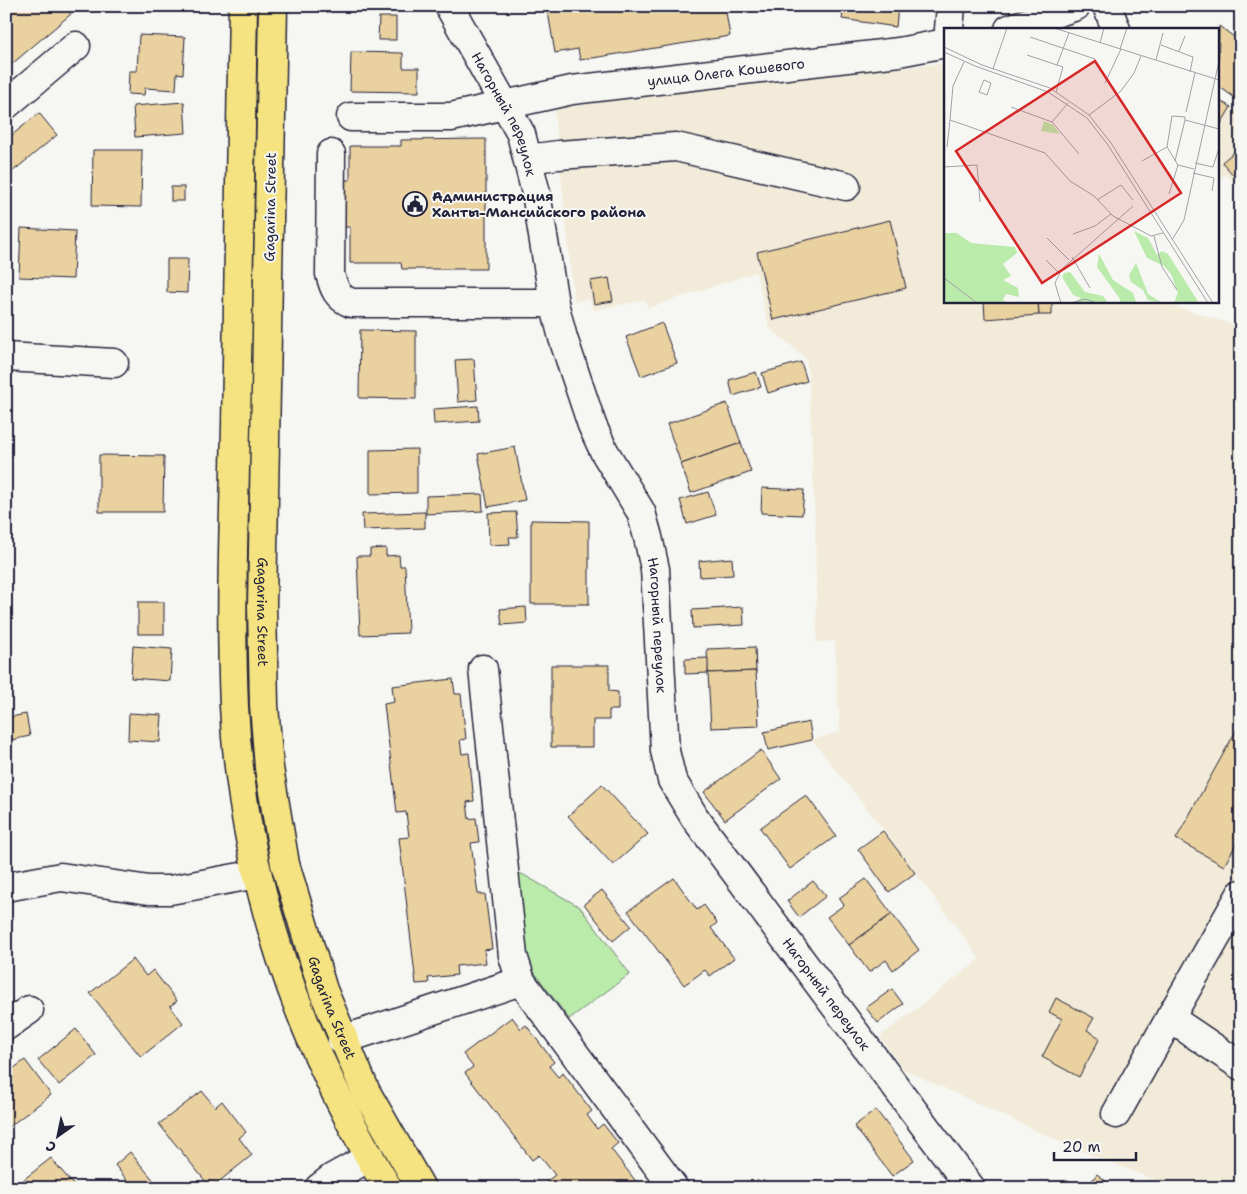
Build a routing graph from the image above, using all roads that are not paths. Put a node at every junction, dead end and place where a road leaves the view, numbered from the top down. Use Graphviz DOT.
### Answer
graph roads {
  1 [pos="243,6"];
  2 [pos="273,6"];
  3 [pos="449,6"];
  4 [pos="951,6"];
  5 [pos="1076,6"];
  6 [pos="1107,6"];
  7 [pos="950,28"];
  8 [pos="1013,28"];
  9 [pos="1116,28"];
  10 [pos="944,44"];
  11 [pos="76,46"];
  12 [pos="6,105"];
  13 [pos="506,105"];
  14 [pos="351,117"];
  15 [pos="331,154"];
  16 [pos="528,159"];
  17 [pos="846,186"];
  18 [pos="554,303"];
  19 [pos="6,357"];
  20 [pos="114,363"];
  21 [pos="483,669"];
  22 [pos="257,874"];
  23 [pos="6,887"];
  24 [pos="1241,894"];
  25 [pos="521,982"];
  26 [pos="29,1010"];
  27 [pos="1170,1018"];
  28 [pos="6,1026"];
  29 [pos="342,1040"];
  30 [pos="1241,1066"];
  31 [pos="1116,1114"];
  32 [pos="370,1157"];
  33 [pos="319,1188"];
  34 [pos="388,1188"];
  35 [pos="421,1188"];
  36 [pos="674,1188"];
  37 [pos="971,1188"];
  1 -- 22 [label="main road, Gagarina Street"];
  2 -- 29 [label="main road, Gagarina Street"];
  3 -- 13 [label="street, Нагорный переулок"];
  4 -- 7 [label="street"];
  5 -- 8 [label="street"];
  6 -- 9 [label="street"];
  10 -- 13 [label="street, улица Олега Кошевого"];
  11 -- 12 [label="street"];
  13 -- 14 [label="street, улица Олега Кошевого"];
  13 -- 16 [label="street, Нагорный переулок"];
  15 -- 18 [label="street"];
  16 -- 17 [label="street"];
  16 -- 18 [label="street, Нагорный переулок"];
  18 -- 37 [label="street, Нагорный переулок"];
  19 -- 20 [label="street"];
  21 -- 25 [label="street"];
  22 -- 23 [label="street"];
  22 -- 32 [label="main road, Gagarina Street"];
  24 -- 27 [label="street"];
  25 -- 29 [label="street"];
  25 -- 36 [label="street"];
  26 -- 28 [label="street"];
  27 -- 30 [label="street"];
  27 -- 31 [label="street"];
  29 -- 35 [label="main road, Gagarina Street"];
  32 -- 33 [label="street"];
  32 -- 34 [label="main road, Gagarina Street"];
}
